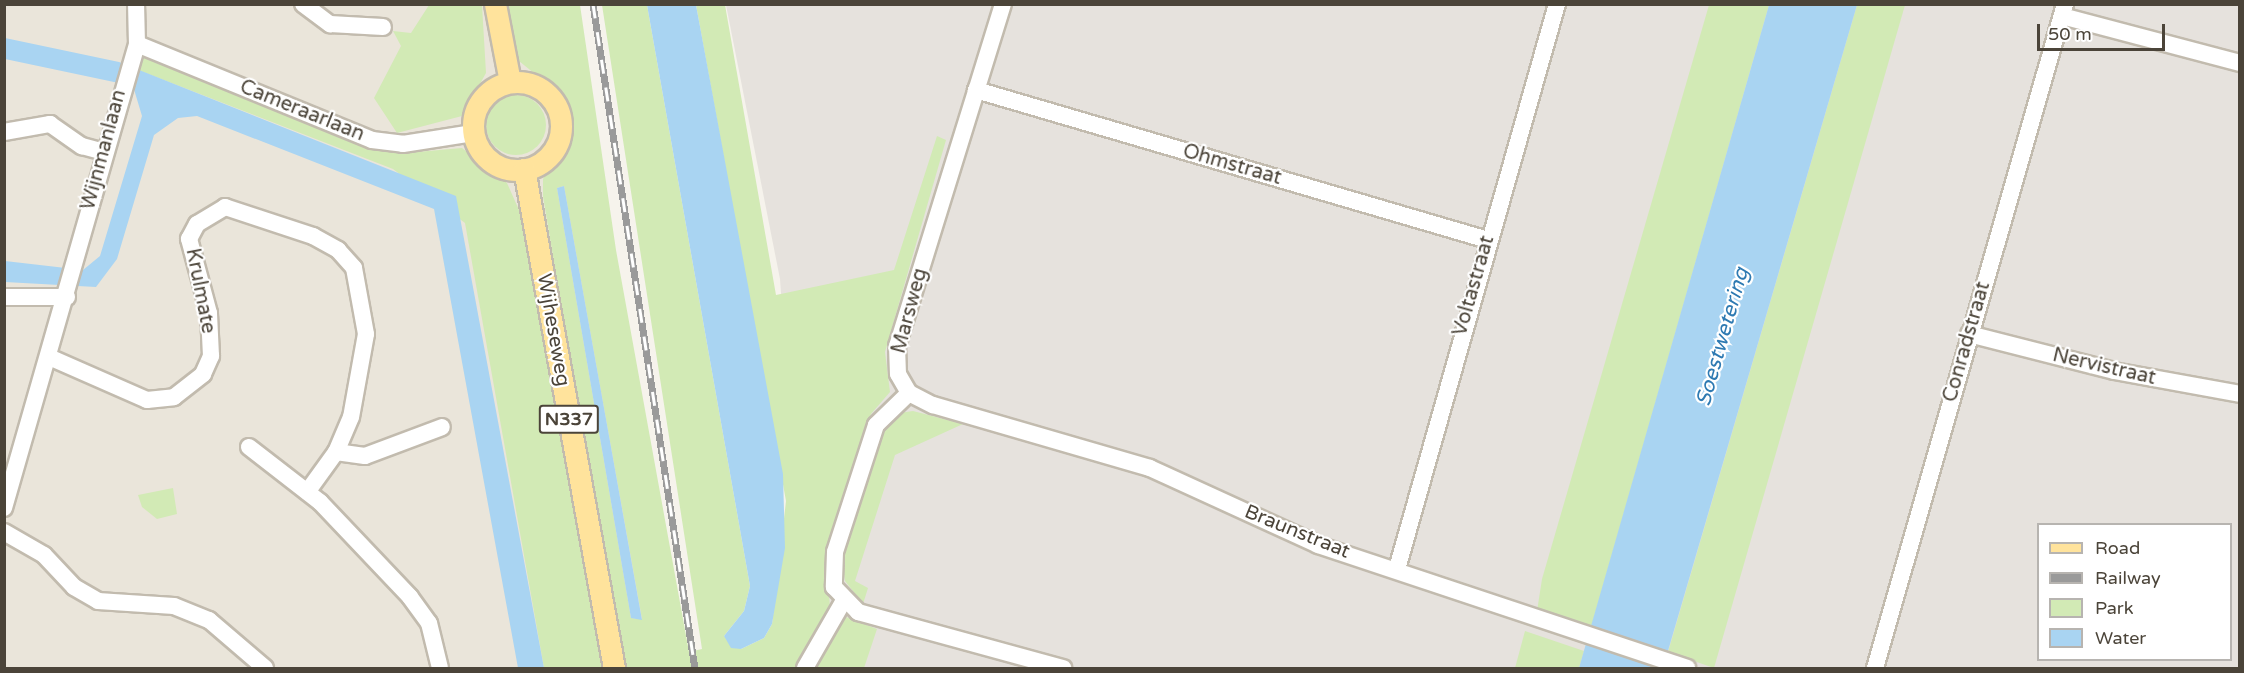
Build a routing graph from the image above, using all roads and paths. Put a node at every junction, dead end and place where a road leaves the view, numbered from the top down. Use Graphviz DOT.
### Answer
graph roads {
  1 [pos="136,4"];
  2 [pos="303,4"];
  3 [pos="495,4"];
  4 [pos="1003,4"];
  5 [pos="1557,4"];
  6 [pos="2063,10"];
  7 [pos="383,27"];
  8 [pos="137,44"];
  9 [pos="2240,63"];
  10 [pos="510,82"];
  11 [pos="976,90"];
  12 [pos="4,132"];
  13 [pos="473,133"];
  14 [pos="104,152"];
  15 [pos="524,169"];
  16 [pos="1488,240"];
  17 [pos="67,294"];
  18 [pos="4,297"];
  19 [pos="1969,334"];
  20 [pos="48,357"];
  21 [pos="909,393"];
  22 [pos="2240,394"];
  23 [pos="442,427"];
  24 [pos="249,447"];
  25 [pos="336,452"];
  26 [pos="308,492"];
  27 [pos="4,508"];
  28 [pos="4,532"];
  29 [pos="1396,569"];
  30 [pos="843,602"];
  31 [pos="1685,668"];
  32 [pos="265,669"];
  33 [pos="440,669"];
  34 [pos="614,669"];
  35 [pos="805,669"];
  36 [pos="1063,669"];
  37 [pos="1875,669"];
  1 -- 8 [label="street, Wijnmanlaan"];
  2 -- 7 [label="street"];
  3 -- 10 [label="main road"];
  4 -- 11 [label="street, Marsweg"];
  5 -- 16 [label="street, Voltastraat"];
  6 -- 9 [label="street"];
  6 -- 19 [label="street, Conradstraat"];
  8 -- 13 [label="street, Cameraarlaan"];
  8 -- 14 [label="street, Wijnmanlaan"];
  10 -- 13 [label="main road"];
  10 -- 15 [label="main road"];
  11 -- 16 [label="street, Ohmstraat"];
  11 -- 21 [label="street, Marsweg"];
  12 -- 14 [label="street"];
  13 -- 15 [label="main road"];
  14 -- 17 [label="street, Wijnmanlaan"];
  15 -- 34 [label="main road, Wijheseweg / N337"];
  16 -- 29 [label="street, Voltastraat"];
  17 -- 18 [label="street"];
  17 -- 20 [label="street, Wijnmanlaan"];
  19 -- 22 [label="street, Nervistraat"];
  19 -- 37 [label="street, Conradstraat"];
  20 -- 25 [label="street, Krulmate"];
  20 -- 27 [label="street, Wijnmanlaan"];
  21 -- 29 [label="street, Braunstraat"];
  21 -- 30 [label="street"];
  23 -- 25 [label="street"];
  24 -- 26 [label="street"];
  25 -- 26 [label="street, Krulmate"];
  26 -- 33 [label="street"];
  28 -- 32 [label="street"];
  29 -- 31 [label="street, Braunstraat"];
  30 -- 35 [label="street"];
  30 -- 36 [label="street"];
}
